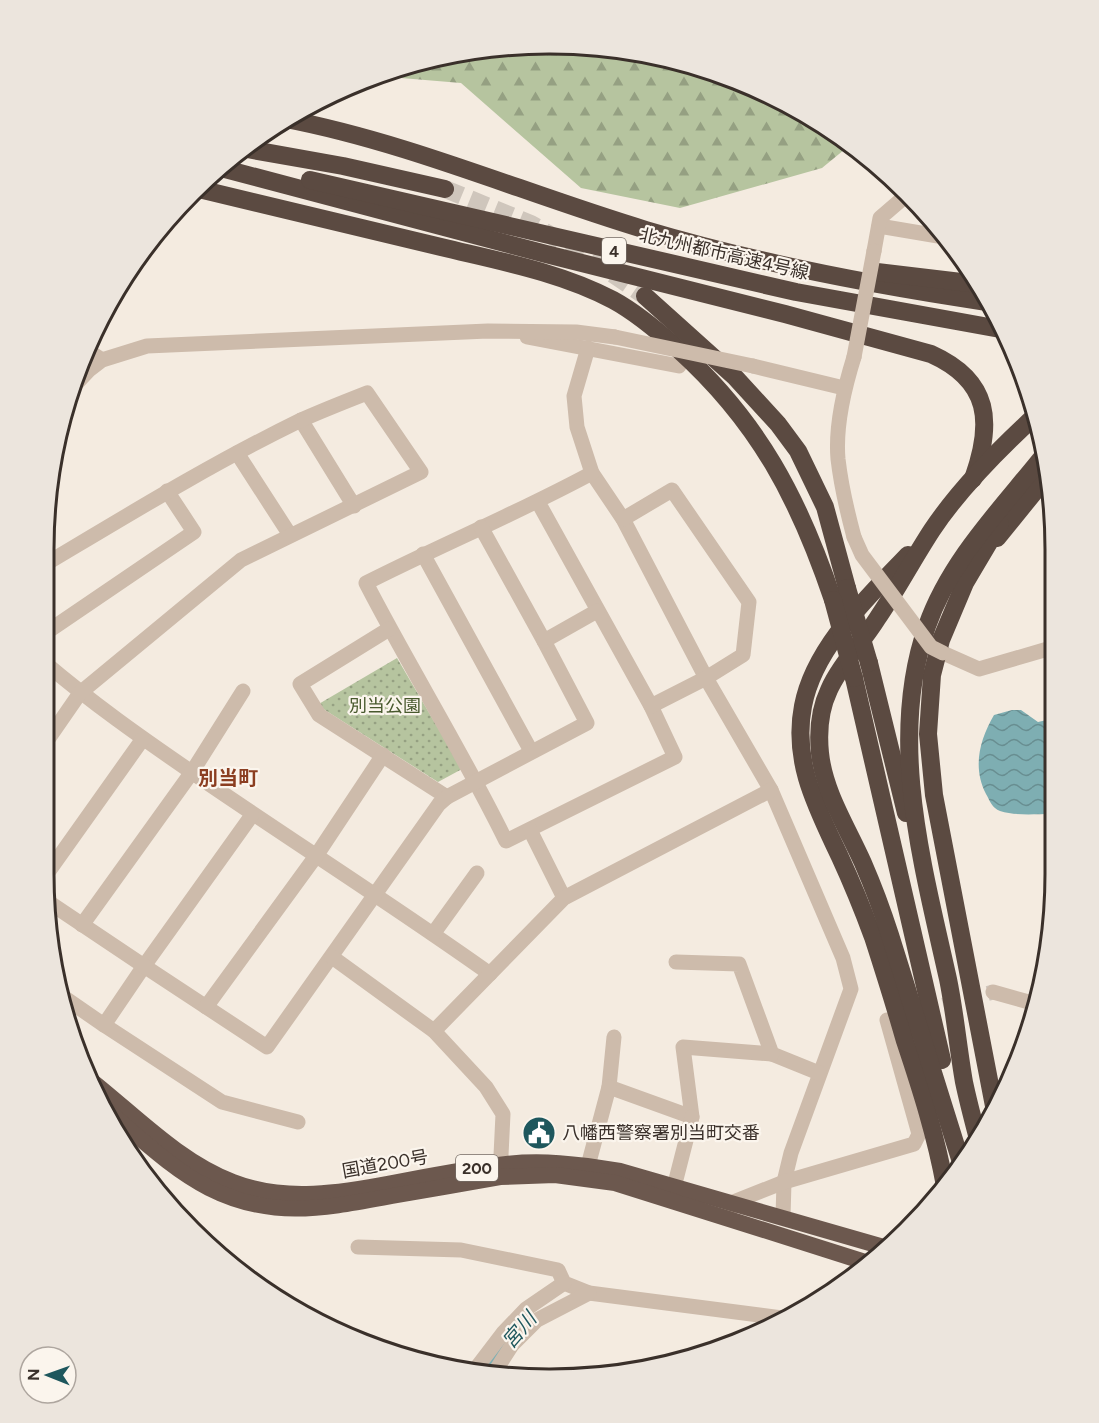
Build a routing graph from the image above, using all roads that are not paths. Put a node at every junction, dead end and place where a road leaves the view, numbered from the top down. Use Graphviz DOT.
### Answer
graph roads {
  1 [pos="299,122"];
  2 [pos="256,151"];
  3 [pos="237,165"];
  4 [pos="231,171"];
  5 [pos="445,189"];
  6 [pos="208,191"];
  7 [pos="901,200"];
  8 [pos="879,226"];
  9 [pos="932,235"];
  10 [pos="738,255"];
  11 [pos="967,283"];
  12 [pos="645,296"];
  13 [pos="978,300"];
  14 [pos="993,328"];
  15 [pos="488,331"];
  16 [pos="588,348"];
  17 [pos="94,355"];
  18 [pos="102,360"];
  19 [pos="679,366"];
  20 [pos="88,369"];
  21 [pos="844,388"];
  22 [pos="301,420"];
  23 [pos="1028,422"];
  24 [pos="237,453"];
  25 [pos="1037,464"];
  26 [pos="1038,471"];
  27 [pos="592,473"];
  28 [pos="973,479"];
  29 [pos="1041,484"];
  30 [pos="167,491"];
  31 [pos="538,502"];
  32 [pos="354,506"];
  33 [pos="623,519"];
  34 [pos="481,527"];
  35 [pos="933,529"];
  36 [pos="290,535"];
  37 [pos="423,554"];
  38 [pos="54,559"];
  39 [pos="980,559"];
  40 [pos="597,611"];
  41 [pos="54,627"];
  42 [pos="389,629"];
  43 [pos="544,641"];
  44 [pos="1045,650"];
  45 [pos="54,671"];
  46 [pos="706,678"];
  47 [pos="243,691"];
  48 [pos="80,693"];
  49 [pos="651,706"];
  50 [pos="54,731"];
  51 [pos="142,740"];
  52 [pos="531,751"];
  53 [pos="383,755"];
  54 [pos="192,772"];
  55 [pos="477,782"];
  56 [pos="771,790"];
  57 [pos="447,797"];
  58 [pos="252,815"];
  59 [pos="530,830"];
  60 [pos="316,856"];
  61 [pos="54,864"];
  62 [pos="477,873"];
  63 [pos="374,895"];
  64 [pos="564,898"];
  65 [pos="55,907"];
  66 [pos="82,925"];
  67 [pos="433,933"];
  68 [pos="332,957"];
  69 [pos="676,962"];
  70 [pos="144,966"];
  71 [pos="490,974"];
  72 [pos="948,982"];
  73 [pos="993,992"];
  74 [pos="71,1002"];
  75 [pos="1028,1002"];
  76 [pos="206,1007"];
  77 [pos="887,1020"];
  78 [pos="105,1025"];
  79 [pos="434,1031"];
  80 [pos="614,1037"];
  81 [pos="772,1054"];
  82 [pos="819,1073"];
  83 [pos="609,1087"];
  84 [pos="104,1091"];
  85 [pos="992,1096"];
  86 [pos="692,1117"];
  87 [pos="120,1121"];
  88 [pos="298,1122"];
  89 [pos="975,1127"];
  90 [pos="959,1152"];
  91 [pos="958,1153"];
  92 [pos="500,1171"];
  93 [pos="586,1172"];
  94 [pos="943,1175"];
  95 [pos="784,1182"];
  96 [pos="673,1193"];
  97 [pos="729,1210"];
  98 [pos="783,1217"];
  99 [pos="877,1245"];
  100 [pos="358,1247"];
  101 [pos="860,1260"];
  102 [pos="564,1283"];
  103 [pos="589,1293"];
  104 [pos="772,1317"];
  105 [pos="479,1364"];
  106 [pos="498,1366"];
  1 -- 10 [label="highway, 北九州都市高速4号線 / 4"];
  2 -- 5 [label="highway"];
  3 -- 14 [label="highway, 北九州都市高速4号線 / 4"];
  4 -- 28 [label="highway"];
  6 -- 90 [label="highway, bridge"];
  7 -- 8 [label="street"];
  8 -- 9 [label="street"];
  8 -- 21 [label="street, bridge"];
  10 -- 11 [label="highway"];
  10 -- 13 [label="highway, 北九州都市高速4号線 / 4"];
  12 -- 72 [label="highway, bridge"];
  15 -- 16 [label="street"];
  15 -- 18 [label="street"];
  15 -- 21 [label="street, bridge"];
  16 -- 19 [label="street"];
  16 -- 27 [label="street"];
  17 -- 18 [label="street"];
  18 -- 20 [label="street"];
  21 -- 44 [label="street, bridge"];
  22 -- 24 [label="street"];
  22 -- 32 [label="street"];
  22 -- 32 [label="street"];
  23 -- 28 [label="highway"];
  24 -- 30 [label="street"];
  24 -- 36 [label="street"];
  25 -- 72 [label="highway"];
  26 -- 39 [label="highway"];
  27 -- 31 [label="street"];
  27 -- 33 [label="street"];
  28 -- 35 [label="highway"];
  29 -- 39 [label="highway"];
  30 -- 38 [label="street"];
  30 -- 41 [label="street"];
  31 -- 34 [label="street"];
  31 -- 40 [label="street"];
  32 -- 36 [label="street"];
  33 -- 46 [label="street"];
  33 -- 46 [label="street"];
  34 -- 37 [label="street"];
  34 -- 43 [label="street"];
  35 -- 91 [label="highway"];
  35 -- 94 [label="highway"];
  36 -- 48 [label="street"];
  37 -- 42 [label="street"];
  37 -- 52 [label="street"];
  39 -- 85 [label="highway"];
  40 -- 43 [label="street"];
  40 -- 49 [label="street"];
  42 -- 53 [label="street"];
  42 -- 55 [label="street"];
  43 -- 52 [label="street"];
  45 -- 48 [label="street"];
  46 -- 49 [label="street"];
  46 -- 56 [label="street"];
  47 -- 54 [label="street"];
  48 -- 50 [label="street"];
  48 -- 51 [label="street"];
  49 -- 59 [label="street"];
  51 -- 54 [label="street"];
  51 -- 61 [label="street"];
  52 -- 55 [label="street"];
  53 -- 57 [label="street"];
  53 -- 60 [label="street"];
  54 -- 58 [label="street"];
  54 -- 66 [label="street"];
  55 -- 57 [label="street"];
  55 -- 59 [label="street"];
  56 -- 64 [label="street"];
  56 -- 82 [label="street"];
  57 -- 63 [label="street"];
  58 -- 60 [label="street"];
  58 -- 70 [label="street"];
  59 -- 64 [label="street"];
  60 -- 63 [label="street"];
  60 -- 76 [label="street"];
  62 -- 67 [label="street"];
  63 -- 67 [label="street"];
  63 -- 68 [label="street"];
  64 -- 71 [label="street"];
  65 -- 66 [label="street"];
  66 -- 70 [label="street"];
  67 -- 71 [label="street"];
  68 -- 76 [label="street"];
  68 -- 79 [label="street"];
  69 -- 81 [label="street"];
  70 -- 76 [label="street"];
  70 -- 78 [label="street"];
  71 -- 79 [label="street"];
  72 -- 89 [label="highway"];
  73 -- 75 [label="street"];
  74 -- 78 [label="street"];
  77 -- 95 [label="street"];
  78 -- 88 [label="street"];
  79 -- 92 [label="street"];
  80 -- 83 [label="street"];
  81 -- 82 [label="street"];
  81 -- 86 [label="street"];
  82 -- 95 [label="street"];
  83 -- 86 [label="street"];
  83 -- 93 [label="street"];
  84 -- 92 [label="highway, 国道200号 / 200"];
  86 -- 96 [label="street"];
  87 -- 92 [label="highway, 国道200号 / 200"];
  92 -- 93 [label="highway, 国道200号 / 200"];
  93 -- 96 [label="highway, 国道200号 / 200"];
  95 -- 97 [label="street"];
  95 -- 98 [label="street"];
  96 -- 97 [label="highway, 国道200号 / 200"];
  97 -- 98 [label="highway, 国道200号 / 200"];
  97 -- 101 [label="highway, 国道200号 / 200"];
  98 -- 99 [label="highway, 国道200号 / 200"];
  100 -- 102 [label="street"];
  102 -- 103 [label="street"];
  102 -- 105 [label="street"];
  103 -- 104 [label="street"];
  103 -- 106 [label="street"];
}
